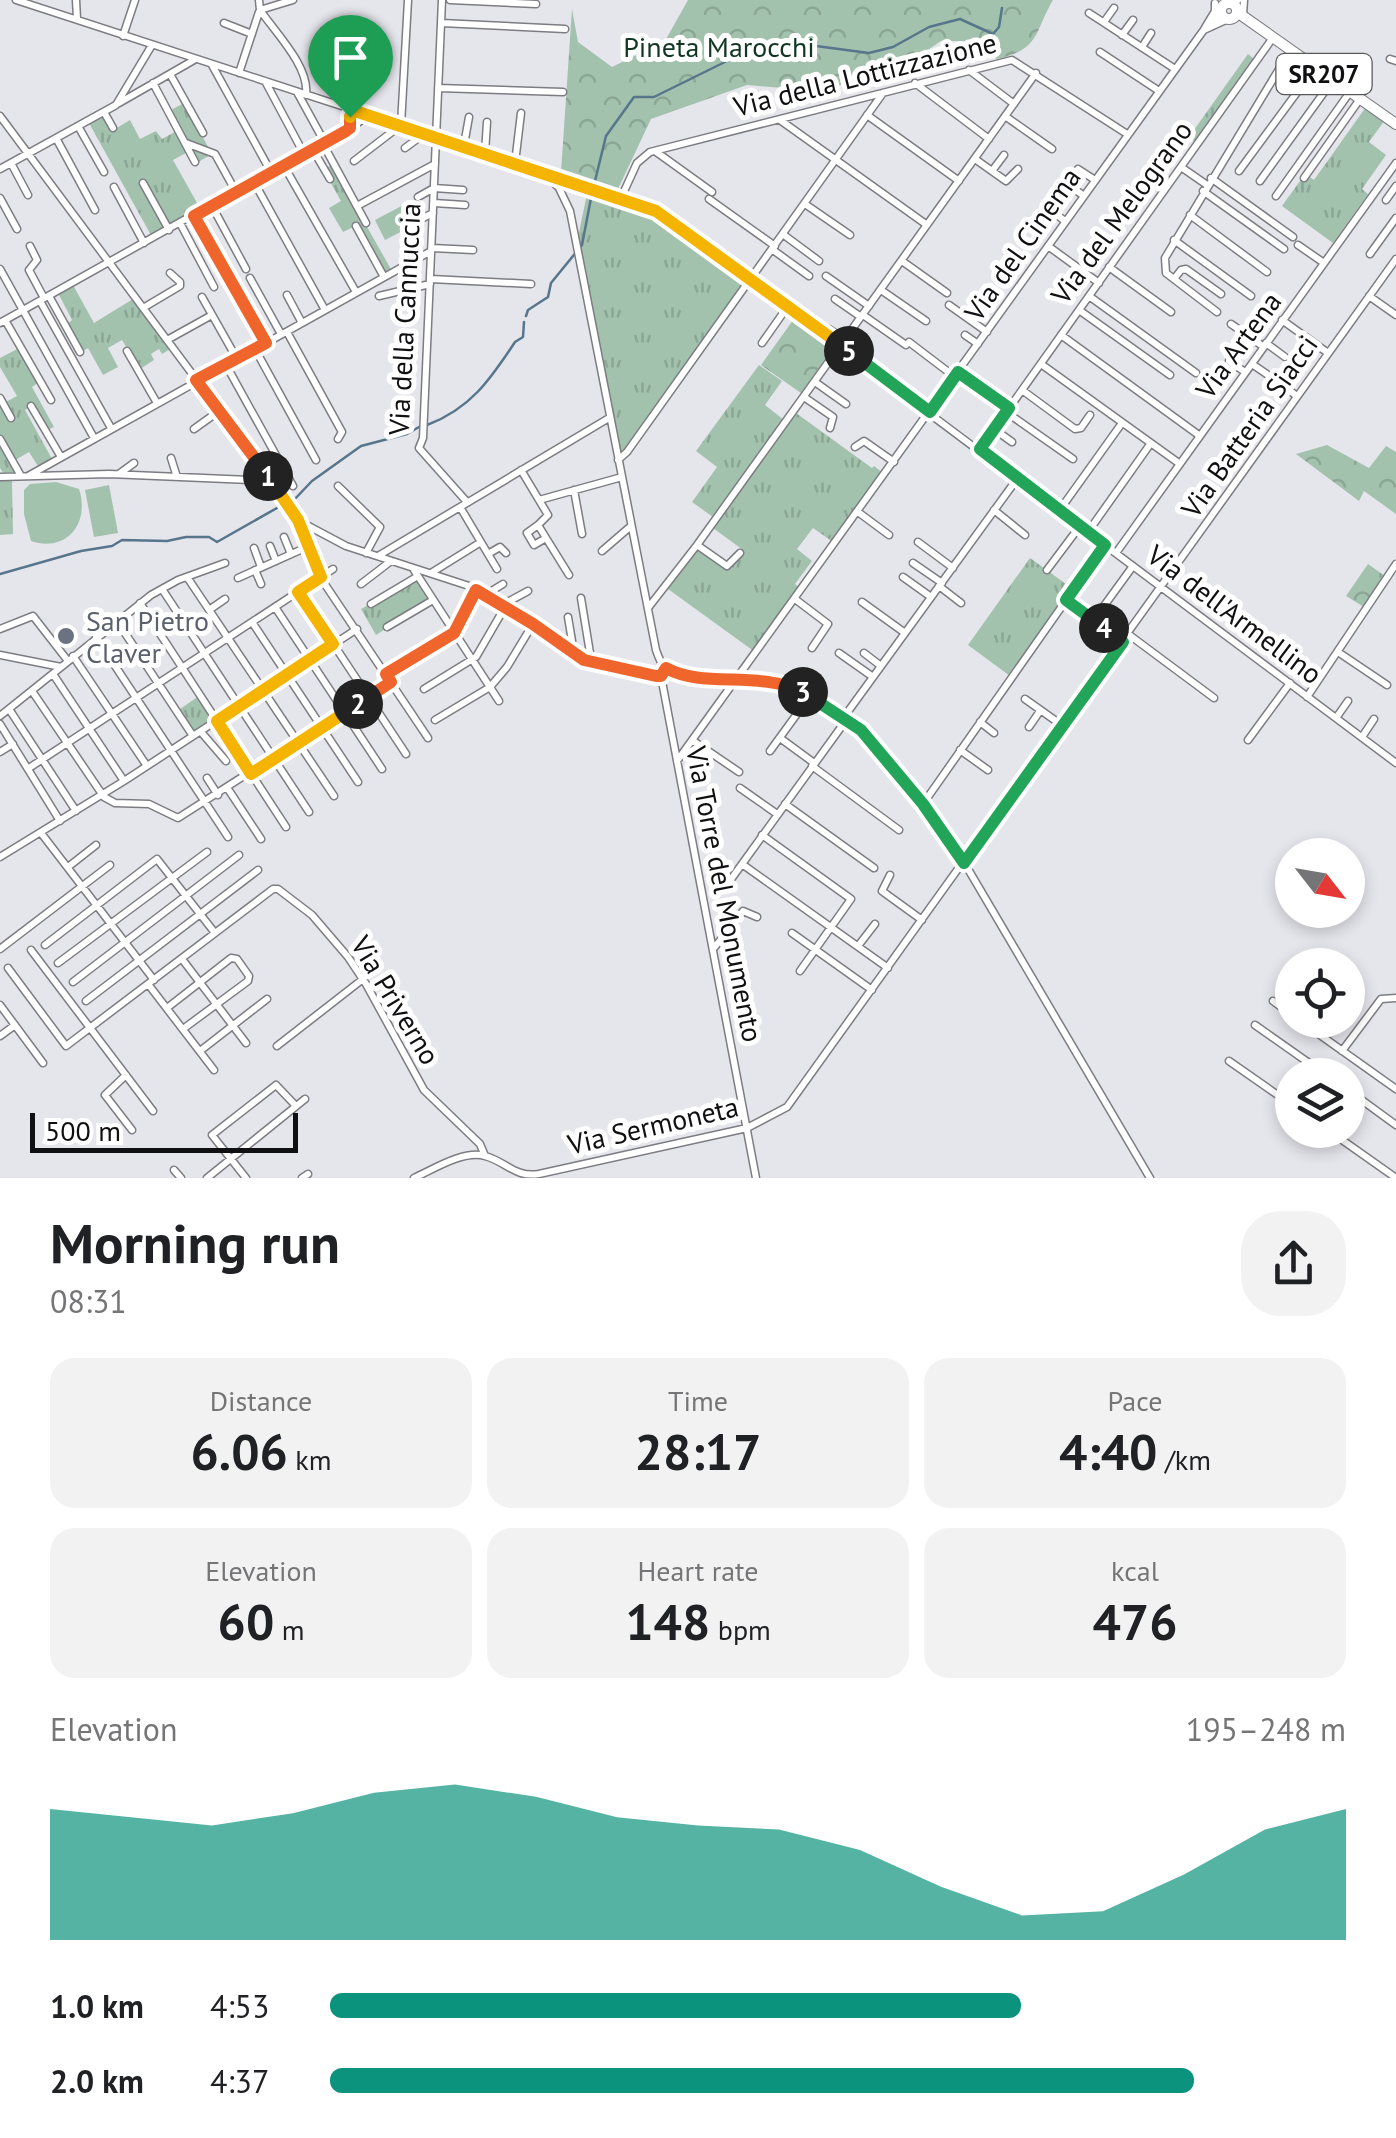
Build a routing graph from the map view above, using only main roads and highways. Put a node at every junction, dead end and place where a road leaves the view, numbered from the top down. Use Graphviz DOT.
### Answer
graph roads {
  1 [pos="1228,7"];
  2 [pos="1396,124"];
  1 -- 2 [label="main road, SR207"];
}
